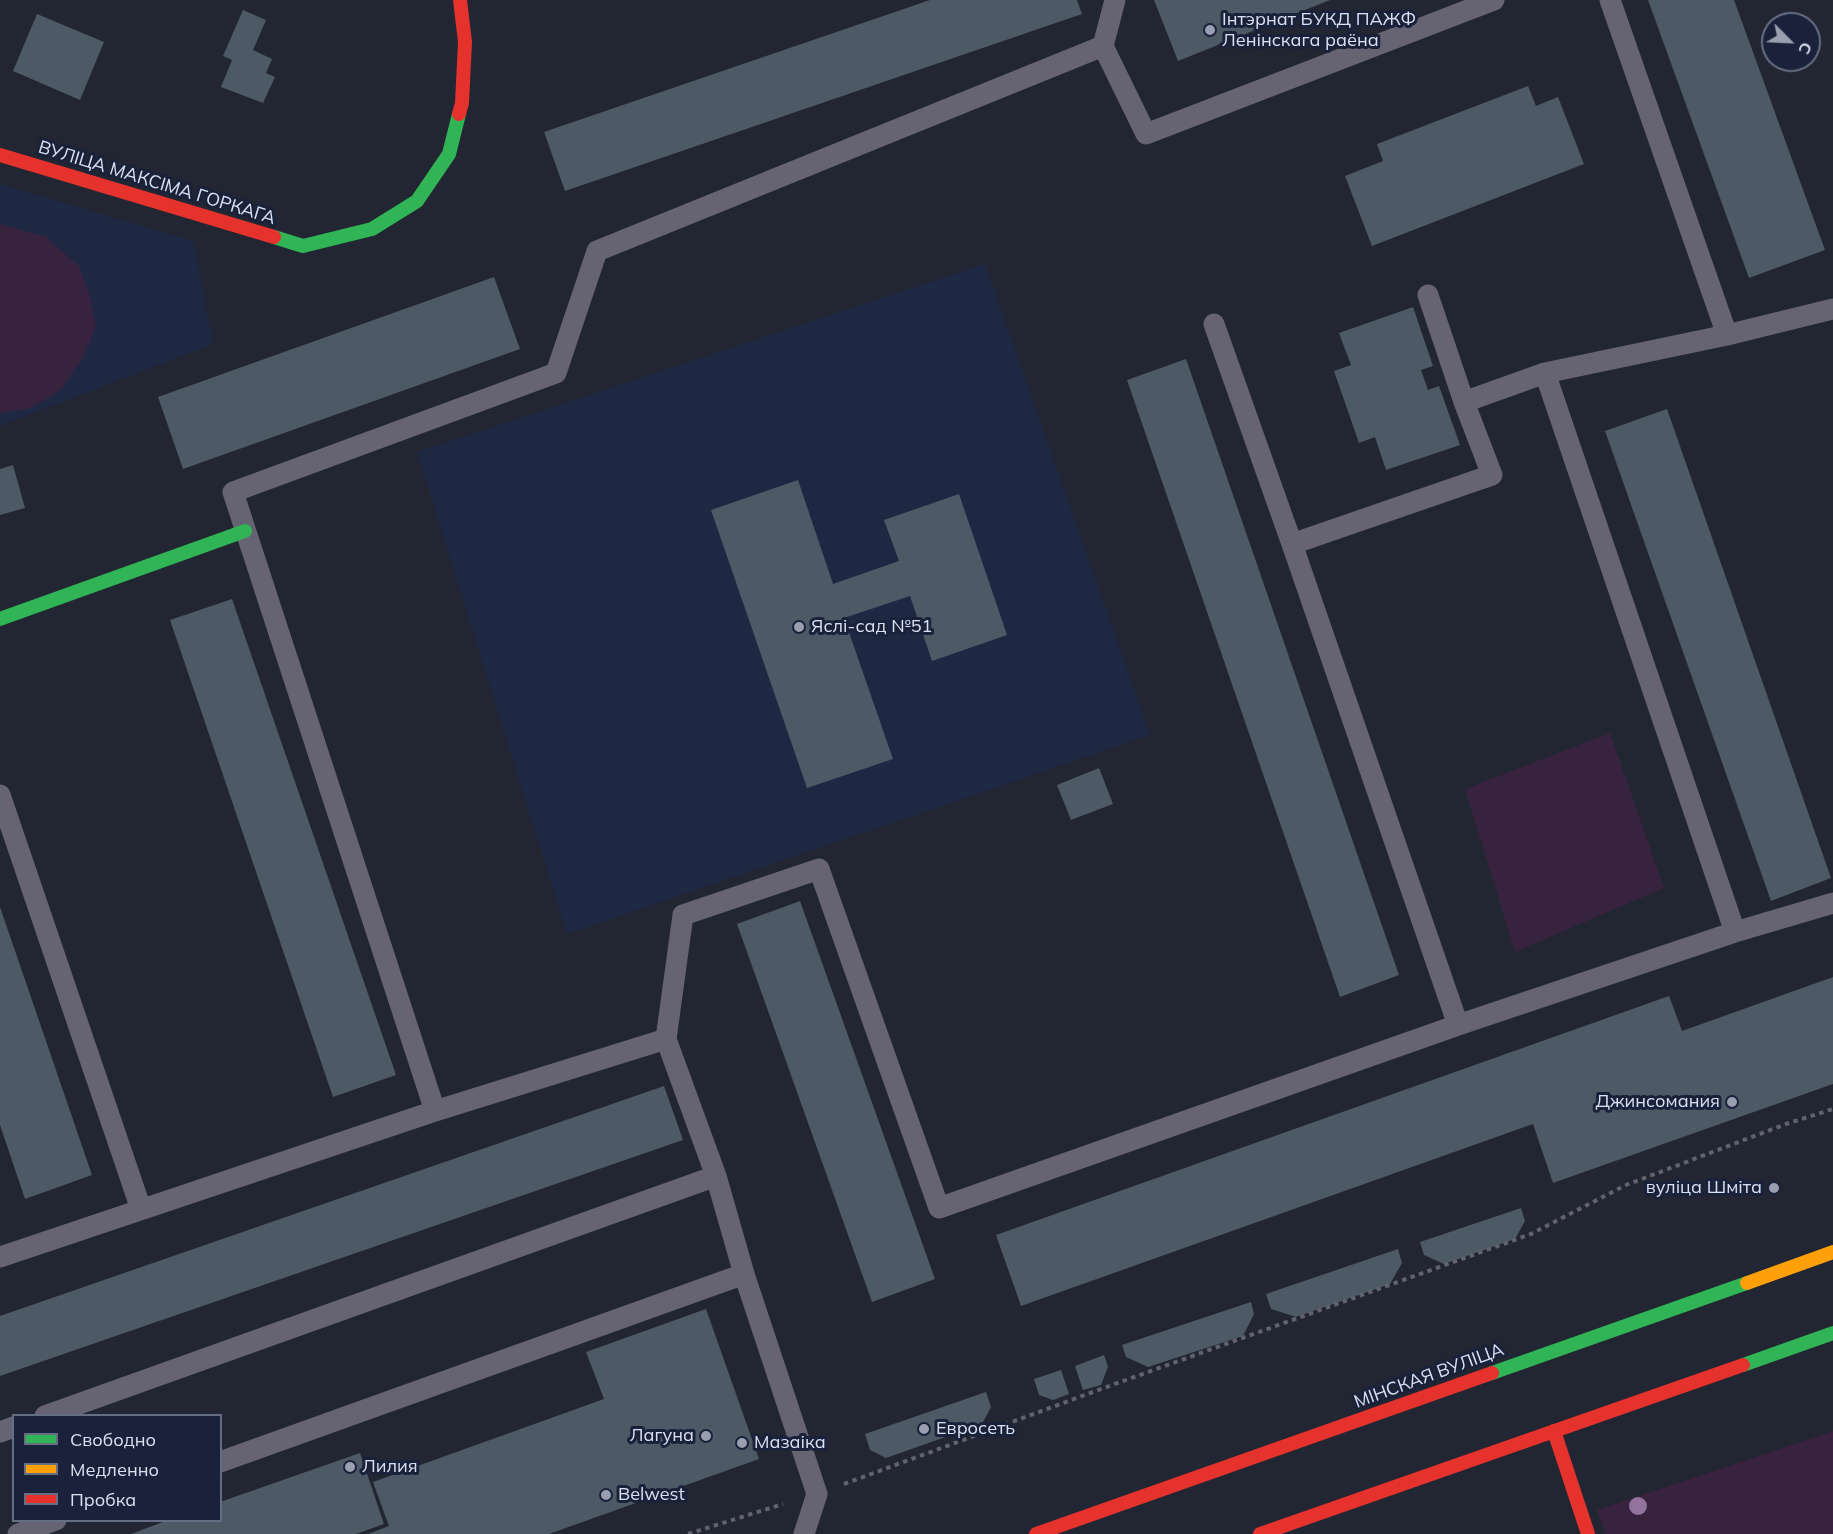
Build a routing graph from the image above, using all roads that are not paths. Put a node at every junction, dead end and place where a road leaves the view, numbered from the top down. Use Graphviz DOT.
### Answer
graph roads {
  1 [pos="460,0"];
  2 [pos="1115,0"];
  3 [pos="1494,0"];
  4 [pos="1610,0"];
  5 [pos="1103,46"];
  6 [pos="0,155"];
  7 [pos="1428,295"];
  8 [pos="1833,309"];
  9 [pos="1214,324"];
  10 [pos="1727,335"];
  11 [pos="1545,373"];
  12 [pos="1464,402"];
  13 [pos="245,531"];
  14 [pos="1292,544"];
  15 [pos="0,620"];
  16 [pos="0,795"];
  17 [pos="1833,903"];
  18 [pos="1734,932"];
  19 [pos="1458,1025"];
  20 [pos="666,1039"];
  21 [pos="435,1111"];
  22 [pos="716,1176"];
  23 [pos="141,1209"];
  24 [pos="1833,1252"];
  25 [pos="0,1257"];
  26 [pos="744,1274"];
  27 [pos="1833,1334"];
  28 [pos="51,1414"];
  29 [pos="1554,1431"];
  30 [pos="222,1460"];
  31 [pos="53,1522"];
  32 [pos="18,1534"];
  33 [pos="804,1534"];
  34 [pos="1036,1534"];
  35 [pos="1260,1534"];
  36 [pos="1588,1534"];
  1 -- 6 [label="main road, ВУЛІЦА МАКСІМА ГОРКАГА"];
  2 -- 5 [label="lane"];
  3 -- 5 [label="lane"];
  4 -- 10 [label="lane"];
  5 -- 13 [label="lane"];
  7 -- 12 [label="lane"];
  8 -- 10 [label="lane"];
  9 -- 14 [label="lane"];
  10 -- 11 [label="lane"];
  11 -- 12 [label="lane"];
  11 -- 18 [label="lane"];
  12 -- 14 [label="lane"];
  13 -- 15 [label="main road"];
  13 -- 21 [label="lane"];
  14 -- 19 [label="lane"];
  16 -- 23 [label="lane"];
  17 -- 18 [label="lane"];
  18 -- 19 [label="lane"];
  19 -- 20 [label="lane"];
  20 -- 21 [label="lane"];
  20 -- 22 [label="lane"];
  21 -- 23 [label="lane"];
  22 -- 26 [label="lane"];
  22 -- 28 [label="lane"];
  23 -- 25 [label="lane"];
  24 -- 34 [label="main road, МІНСКАЯ ВУЛІЦА"];
  26 -- 30 [label="lane"];
  26 -- 33 [label="lane"];
  27 -- 29 [label="main road"];
  29 -- 35 [label="main road"];
  29 -- 36 [label="main road"];
  31 -- 32 [label="lane"];
}
